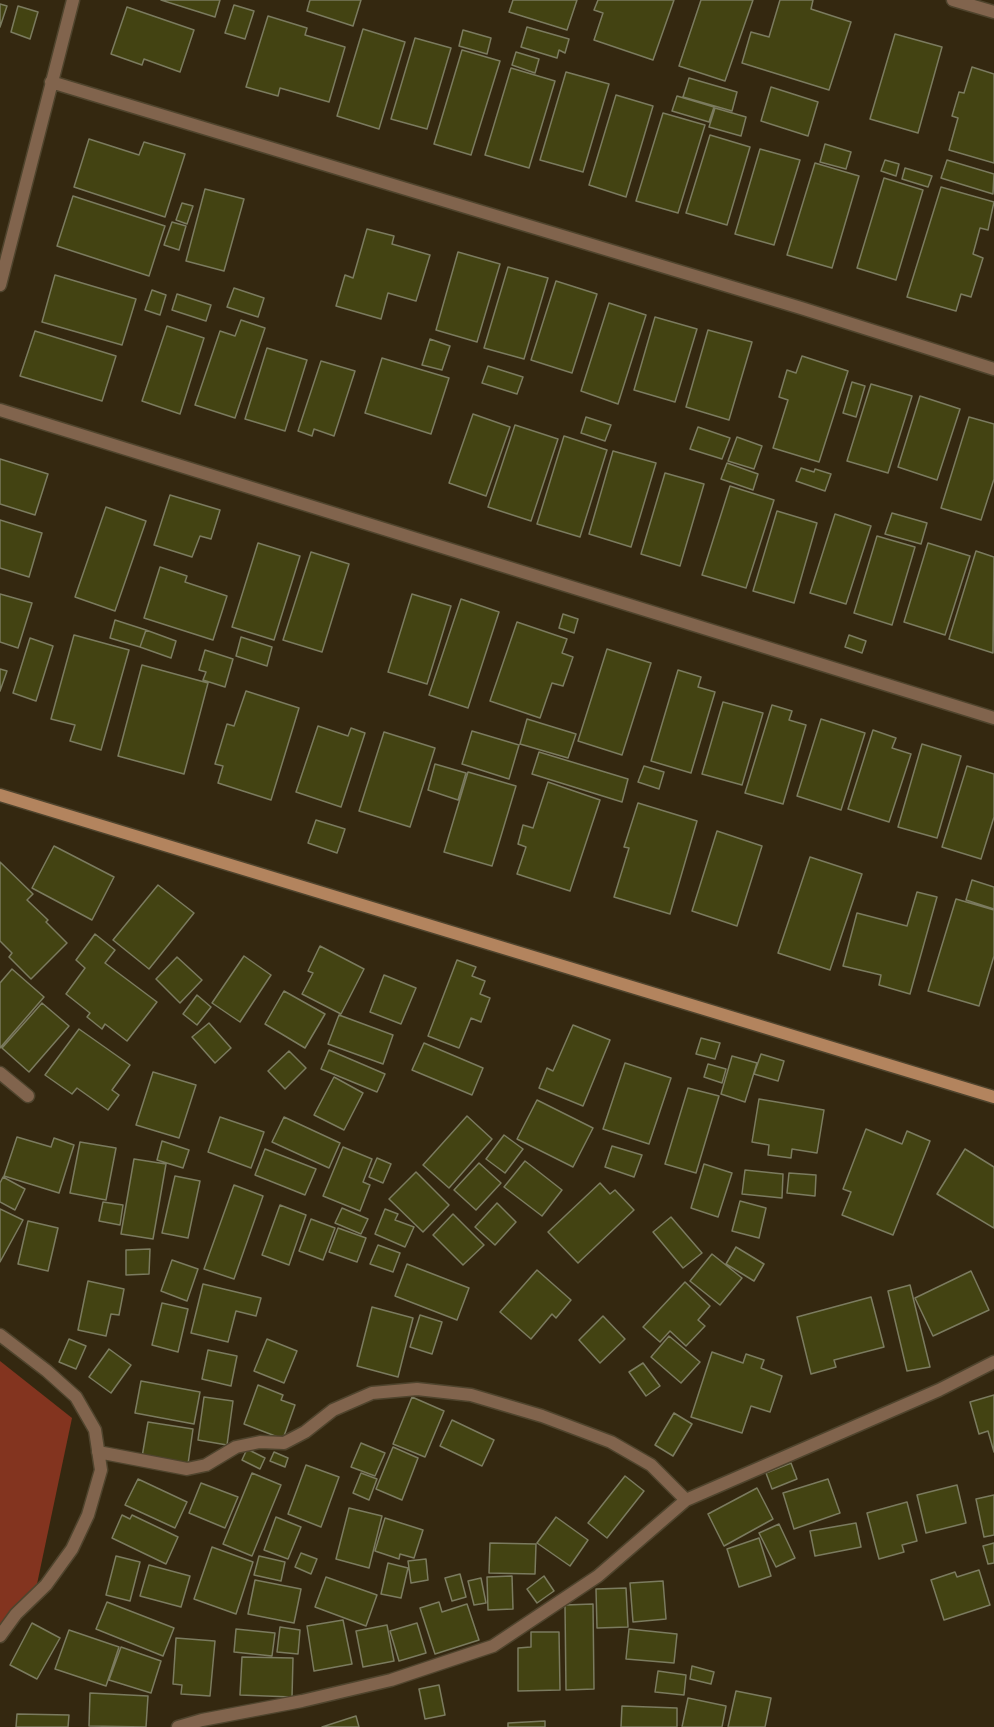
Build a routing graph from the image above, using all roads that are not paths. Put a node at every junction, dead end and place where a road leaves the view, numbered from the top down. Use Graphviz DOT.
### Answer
graph roads {
  1 [pos="73,0"];
  2 [pos="953,0"];
  3 [pos="994,12"];
  4 [pos="51,82"];
  5 [pos="0,285"];
  6 [pos="994,369"];
  7 [pos="0,410"];
  8 [pos="994,718"];
  9 [pos="0,795"];
  10 [pos="0,1072"];
  11 [pos="28,1096"];
  12 [pos="994,1097"];
  13 [pos="0,1335"];
  14 [pos="994,1362"];
  15 [pos="98,1452"];
  16 [pos="686,1500"];
  17 [pos="0,1636"];
  18 [pos="203,1724"];
  19 [pos="178,1727"];
  1 -- 4 [label="street"];
  2 -- 3 [label="street"];
  4 -- 5 [label="street"];
  4 -- 6 [label="street"];
  7 -- 8 [label="street"];
  9 -- 12 [label="street"];
  10 -- 11 [label="street"];
  13 -- 15 [label="street"];
  14 -- 16 [label="street"];
  15 -- 16 [label="street"];
  15 -- 17 [label="street"];
  16 -- 18 [label="street"];
  18 -- 19 [label="street"];
}
